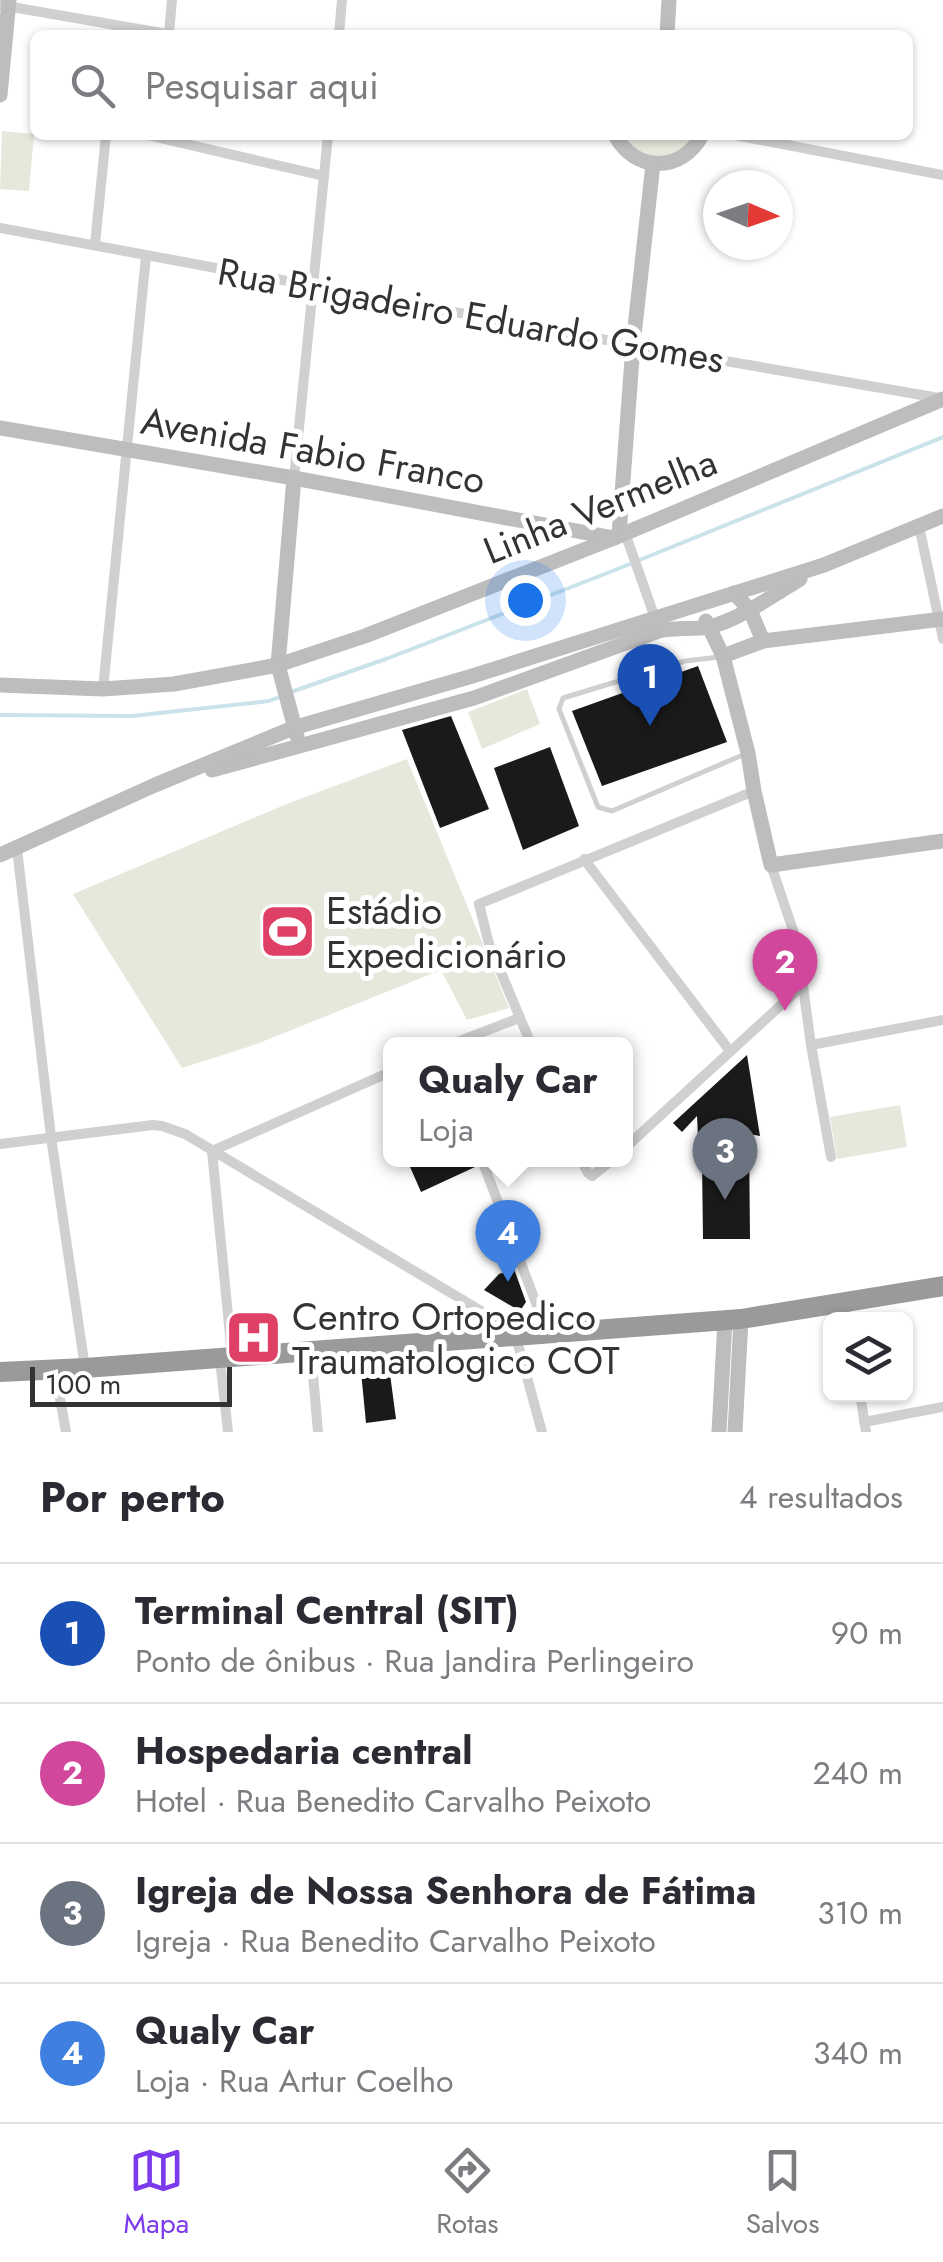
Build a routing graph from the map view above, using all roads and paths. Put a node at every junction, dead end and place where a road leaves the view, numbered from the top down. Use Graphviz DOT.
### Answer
graph roads {
  1 [pos="172,0"];
  2 [pos="342,0"];
  3 [pos="670,0"];
  4 [pos="6,4"];
  5 [pos="115,30"];
  6 [pos="171,30"];
  7 [pos="339,30"];
  8 [pos="667,30"];
  9 [pos="0,95"];
  10 [pos="105,140"];
  11 [pos="168,140"];
  12 [pos="328,140"];
  13 [pos="618,140"];
  14 [pos="699,140"];
  15 [pos="761,140"];
  16 [pos="653,164"];
  17 [pos="943,175"];
  18 [pos="324,176"];
  19 [pos="0,228"];
  20 [pos="95,244"];
  21 [pos="146,256"];
  22 [pos="312,284"];
  23 [pos="633,345"];
  24 [pos="943,399"];
  25 [pos="0,428"];
  26 [pos="126,450"];
  27 [pos="294,478"];
  28 [pos="943,516"];
  29 [pos="919,526"];
  30 [pos="569,529"];
  31 [pos="619,535"];
  32 [pos="564,557"];
  33 [pos="824,565"];
  34 [pos="734,593"];
  35 [pos="705,602"];
  36 [pos="750,610"];
  37 [pos="656,618"];
  38 [pos="941,620"];
  39 [pos="707,627"];
  40 [pos="943,640"];
  41 [pos="763,641"];
  42 [pos="723,656"];
  43 [pos="279,668"];
  44 [pos="469,677"];
  45 [pos="0,686"];
  46 [pos="103,688"];
  47 [pos="474,698"];
  48 [pos="294,728"];
  49 [pos="308,745"];
  50 [pos="748,753"];
  51 [pos="156,785"];
  52 [pos="754,792"];
  53 [pos="943,841"];
  54 [pos="17,849"];
  55 [pos="0,855"];
  56 [pos="584,859"];
  57 [pos="770,866"];
  58 [pos="803,985"];
  59 [pos="519,1018"];
  60 [pos="943,1020"];
  61 [pos="470,1037"];
  62 [pos="528,1037"];
  63 [pos="811,1045"];
  64 [pos="730,1050"];
  65 [pos="383,1075"];
  66 [pos="51,1137"];
  67 [pos="633,1140"];
  68 [pos="0,1144"];
  69 [pos="212,1151"];
  70 [pos="831,1157"];
  71 [pos="485,1167"];
  72 [pos="585,1167"];
  73 [pos="603,1167"];
  74 [pos="943,1286"];
  75 [pos="846,1311"];
  76 [pos="733,1320"];
  77 [pos="548,1335"];
  78 [pos="519,1336"];
  79 [pos="311,1352"];
  80 [pos="226,1357"];
  81 [pos="85,1368"];
  82 [pos="55,1370"];
  83 [pos="0,1372"];
  84 [pos="861,1402"];
  85 [pos="943,1408"];
  86 [pos="865,1427"];
  87 [pos="727,1429"];
  88 [pos="66,1432"];
  89 [pos="228,1432"];
  90 [pos="318,1432"];
  91 [pos="542,1432"];
  1 -- 6 [label="street"];
  2 -- 7 [label="street"];
  3 -- 8 [label="main road"];
  4 -- 5 [label="street"];
  4 -- 9 [label="main road"];
  10 -- 20 [label="street"];
  11 -- 18 [label="street"];
  12 -- 18 [label="street"];
  13 -- 16 [label="main road"];
  14 -- 16 [label="main road"];
  15 -- 17 [label="street"];
  16 -- 23 [label="main road"];
  18 -- 22 [label="street"];
  19 -- 20 [label="street, Rua Brigadeiro Eduardo Gomes"];
  20 -- 21 [label="street, Rua Brigadeiro Eduardo Gomes"];
  21 -- 22 [label="street, Rua Brigadeiro Eduardo Gomes"];
  21 -- 26 [label="street"];
  22 -- 23 [label="street, Rua Brigadeiro Eduardo Gomes"];
  22 -- 27 [label="street"];
  23 -- 24 [label="street, Rua Brigadeiro Eduardo Gomes"];
  23 -- 31 [label="main road"];
  24 -- 31 [label="main road, Linha Vermelha"];
  25 -- 26 [label="main road, Avenida Fabio Franco"];
  26 -- 27 [label="main road, Avenida Fabio Franco"];
  26 -- 46 [label="street"];
  27 -- 30 [label="main road, Avenida Fabio Franco"];
  27 -- 43 [label="main road"];
  28 -- 29 [label="main road"];
  29 -- 33 [label="main road"];
  29 -- 38 [label="street"];
  30 -- 31 [label="main road, Avenida Fabio Franco"];
  30 -- 32 [label="main road"];
  31 -- 32 [label="main road, Linha Vermelha"];
  31 -- 37 [label="street"];
  32 -- 43 [label="main road, Linha Vermelha"];
  33 -- 34 [label="main road"];
  33 -- 36 [label="main road"];
  34 -- 35 [label="main road"];
  34 -- 36 [label="main road"];
  35 -- 37 [label="main road"];
  35 -- 39 [label="main road"];
  36 -- 39 [label="main road"];
  36 -- 41 [label="main road"];
  37 -- 44 [label="main road"];
  38 -- 40 [label="street"];
  38 -- 41 [label="main road"];
  39 -- 42 [label="main road"];
  39 -- 47 [label="main road"];
  41 -- 42 [label="main road"];
  42 -- 50 [label="main road"];
  42 -- 50 [label="lane"];
  43 -- 46 [label="main road, Linha Vermelha"];
  43 -- 48 [label="main road"];
  44 -- 47 [label="main road"];
  44 -- 48 [label="main road"];
  45 -- 46 [label="main road, Linha Vermelha"];
  47 -- 49 [label="main road"];
  48 -- 49 [label="main road"];
  48 -- 51 [label="main road"];
  49 -- 51 [label="main road"];
  50 -- 52 [label="main road"];
  51 -- 54 [label="main road"];
  52 -- 56 [label="street"];
  52 -- 57 [label="main road"];
  53 -- 57 [label="main road"];
  54 -- 55 [label="main road"];
  54 -- 66 [label="street"];
  56 -- 59 [label="street"];
  56 -- 64 [label="street"];
  57 -- 58 [label="street"];
  58 -- 63 [label="street"];
  58 -- 64 [label="street"];
  59 -- 61 [label="street"];
  59 -- 62 [label="street"];
  60 -- 63 [label="street"];
  63 -- 70 [label="street"];
  64 -- 67 [label="street"];
  65 -- 69 [label="street"];
  66 -- 68 [label="street"];
  66 -- 69 [label="street"];
  66 -- 81 [label="street"];
  69 -- 78 [label="street"];
  69 -- 80 [label="street"];
  71 -- 77 [label="street"];
  72 -- 73 [label="street"];
  74 -- 75 [label="highway"];
  75 -- 76 [label="highway"];
  76 -- 77 [label="highway"];
  76 -- 87 [label="main road"];
  77 -- 78 [label="highway"];
  78 -- 79 [label="highway"];
  78 -- 91 [label="street"];
  79 -- 80 [label="highway"];
  79 -- 90 [label="street"];
  80 -- 81 [label="highway"];
  80 -- 89 [label="street"];
  81 -- 82 [label="highway"];
  82 -- 83 [label="highway"];
  82 -- 88 [label="street"];
  84 -- 86 [label="street"];
  85 -- 86 [label="street"];
}
